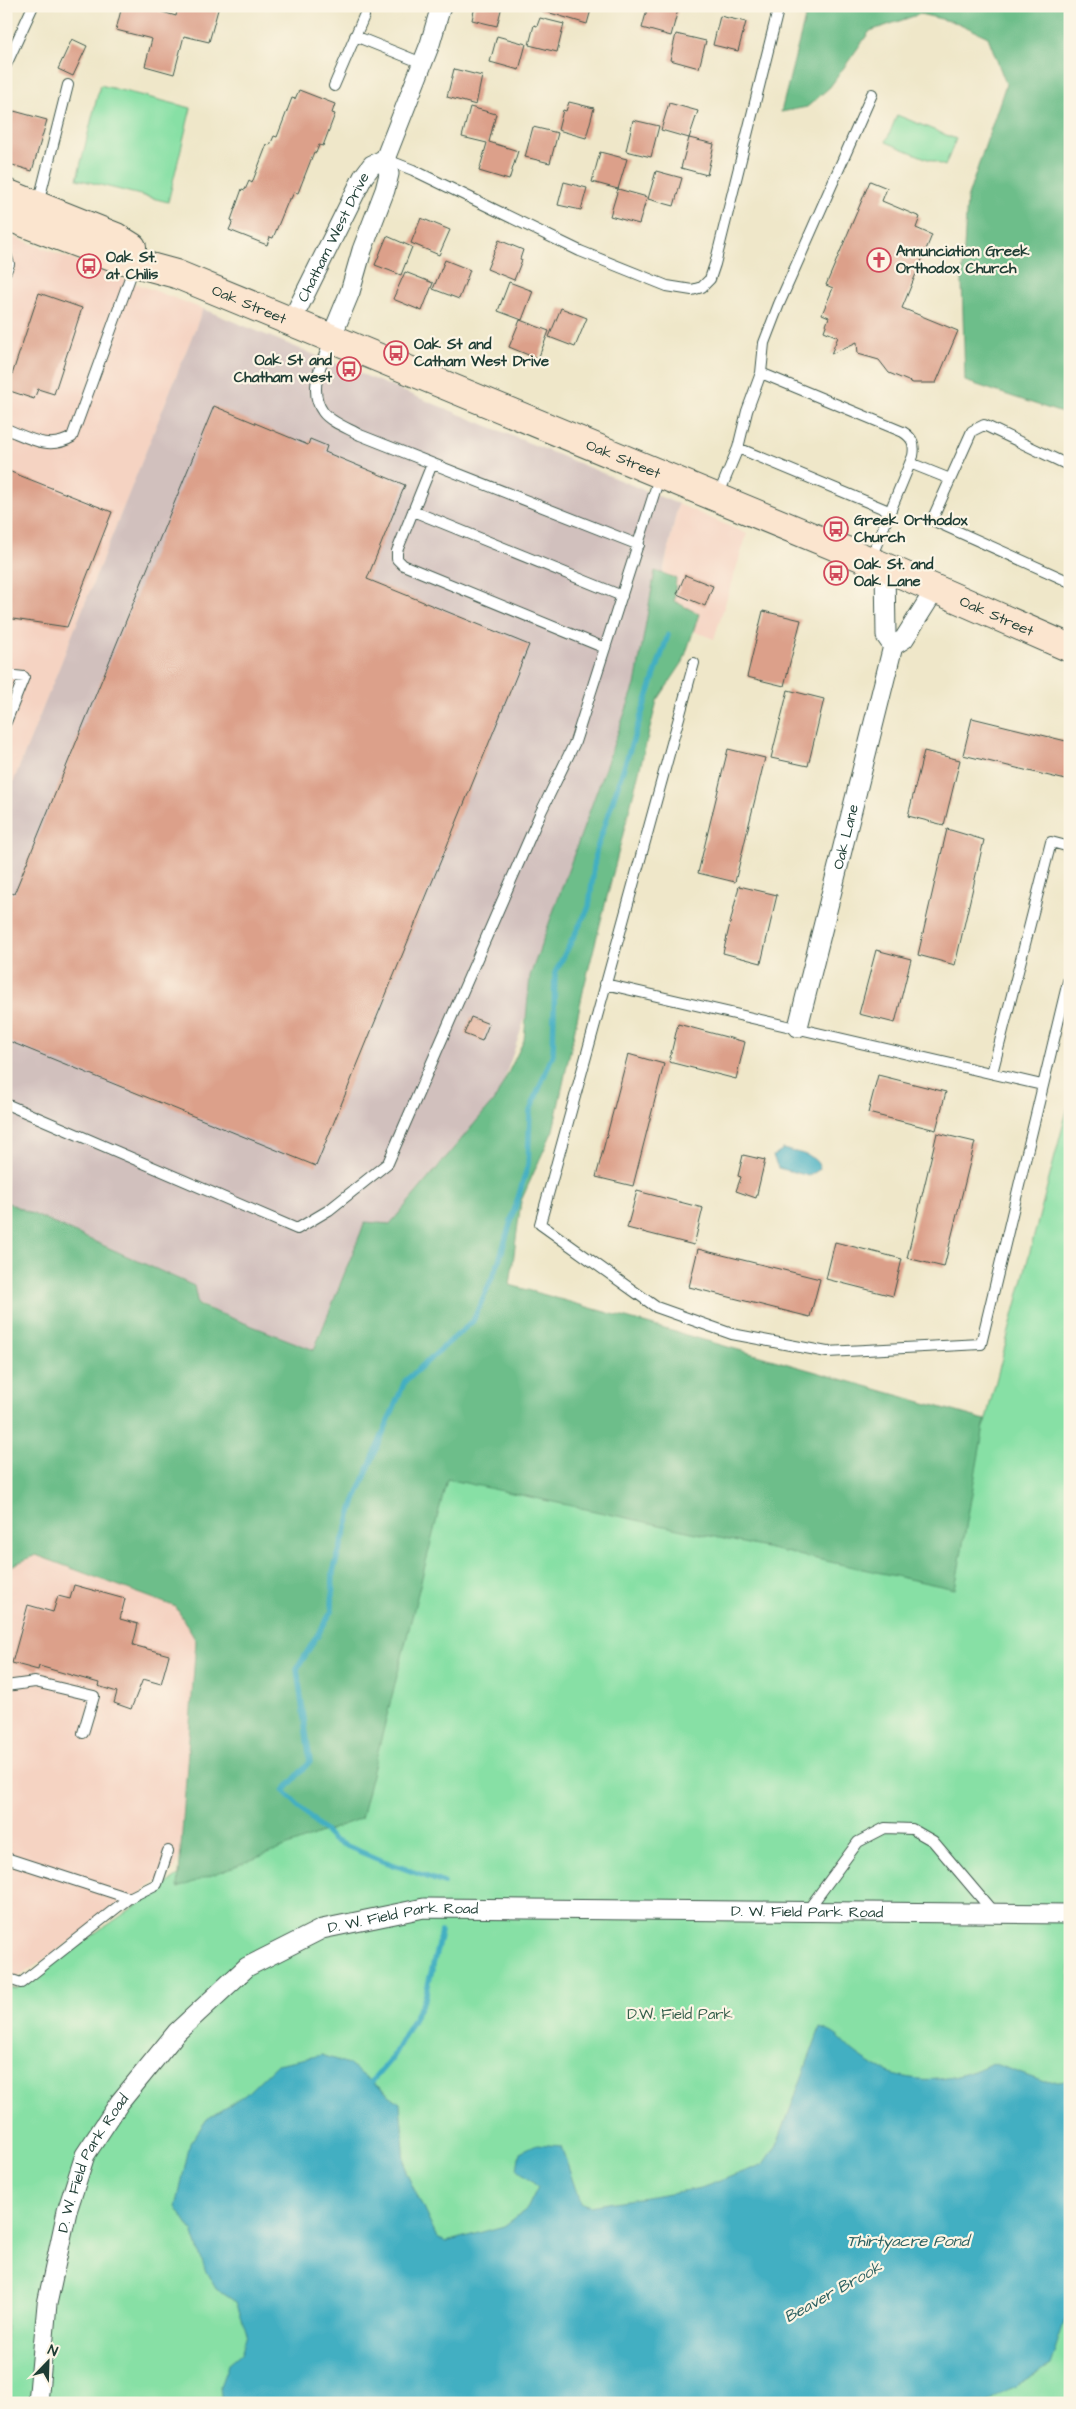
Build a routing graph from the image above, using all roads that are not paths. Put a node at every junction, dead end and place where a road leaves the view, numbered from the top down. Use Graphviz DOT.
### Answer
graph roads {
  1 [pos="33,6"];
  2 [pos="441,6"];
  3 [pos="779,6"];
  4 [pos="364,16"];
  5 [pos="356,36"];
  6 [pos="422,63"];
  7 [pos="6,65"];
  8 [pos="68,85"];
  9 [pos="334,86"];
  10 [pos="872,94"];
  11 [pos="385,159"];
  12 [pos="14,210"];
  13 [pos="6,254"];
  14 [pos="138,257"];
  15 [pos="6,271"];
  16 [pos="290,322"];
  17 [pos="331,338"];
  18 [pos="761,373"];
  19 [pos="6,429"];
  20 [pos="738,448"];
  21 [pos="910,463"];
  22 [pos="432,464"];
  23 [pos="1070,466"];
  24 [pos="660,474"];
  25 [pos="950,479"];
  26 [pos="717,498"];
  27 [pos="413,511"];
  28 [pos="889,511"];
  29 [pos="639,545"];
  30 [pos="877,564"];
  31 [pos="1070,582"];
  32 [pos="936,588"];
  33 [pos="622,596"];
  34 [pos="893,646"];
  35 [pos="605,648"];
  36 [pos="1070,648"];
  37 [pos="694,663"];
  38 [pos="6,675"];
  39 [pos="6,722"];
  40 [pos="1070,847"];
  41 [pos="1070,973"];
  42 [pos="605,984"];
  43 [pos="798,1027"];
  44 [pos="992,1073"];
  45 [pos="1042,1085"];
  46 [pos="6,1104"];
  47 [pos="6,1686"];
  48 [pos="83,1733"];
  49 [pos="168,1851"];
  50 [pos="6,1858"];
  51 [pos="129,1898"];
  52 [pos="807,1911"];
  53 [pos="994,1913"];
  54 [pos="1070,1914"];
  55 [pos="6,1978"];
  56 [pos="38,2403"];
  1 -- 7 [label="lane"];
  2 -- 6 [label="street, Chatham West Drive"];
  3 -- 11 [label="lane"];
  4 -- 5 [label="lane"];
  5 -- 6 [label="lane"];
  5 -- 9 [label="lane"];
  6 -- 11 [label="street, Chatham West Drive"];
  8 -- 12 [label="lane"];
  10 -- 18 [label="lane"];
  11 -- 16 [label="street, Chatham West Drive"];
  11 -- 17 [label="street, Chatham West Drive"];
  12 -- 14 [label="main road, Oak Street"];
  13 -- 15 [label="lane"];
  14 -- 16 [label="main road, Oak Street"];
  14 -- 19 [label="lane"];
  16 -- 17 [label="main road, Oak Street"];
  17 -- 22 [label="lane"];
  17 -- 24 [label="main road, Oak Street"];
  18 -- 20 [label="lane"];
  18 -- 21 [label="lane"];
  20 -- 26 [label="lane"];
  20 -- 28 [label="lane"];
  21 -- 25 [label="lane"];
  21 -- 28 [label="lane"];
  22 -- 27 [label="lane"];
  22 -- 29 [label="lane"];
  23 -- 25 [label="lane"];
  24 -- 26 [label="main road, Oak Street"];
  24 -- 29 [label="lane"];
  25 -- 31 [label="lane"];
  26 -- 30 [label="main road, Oak Street"];
  27 -- 33 [label="lane"];
  27 -- 35 [label="lane"];
  28 -- 30 [label="lane"];
  29 -- 33 [label="lane"];
  30 -- 32 [label="main road, Oak Street"];
  30 -- 34 [label="street"];
  32 -- 34 [label="street"];
  32 -- 36 [label="main road, Oak Street"];
  33 -- 35 [label="lane"];
  34 -- 43 [label="street, Oak Lane"];
  35 -- 46 [label="lane"];
  37 -- 42 [label="lane"];
  38 -- 39 [label="lane"];
  40 -- 44 [label="lane"];
  41 -- 45 [label="lane"];
  42 -- 43 [label="lane"];
  42 -- 45 [label="lane"];
  43 -- 44 [label="lane"];
  44 -- 45 [label="lane"];
  47 -- 48 [label="lane"];
  49 -- 51 [label="lane"];
  50 -- 51 [label="lane"];
  51 -- 55 [label="lane"];
  52 -- 53 [label="street, D. W. Field Park Road"];
  52 -- 53 [label="lane"];
  52 -- 56 [label="street, D. W. Field Park Road"];
  53 -- 54 [label="street, D. W. Field Park Road"];
}
